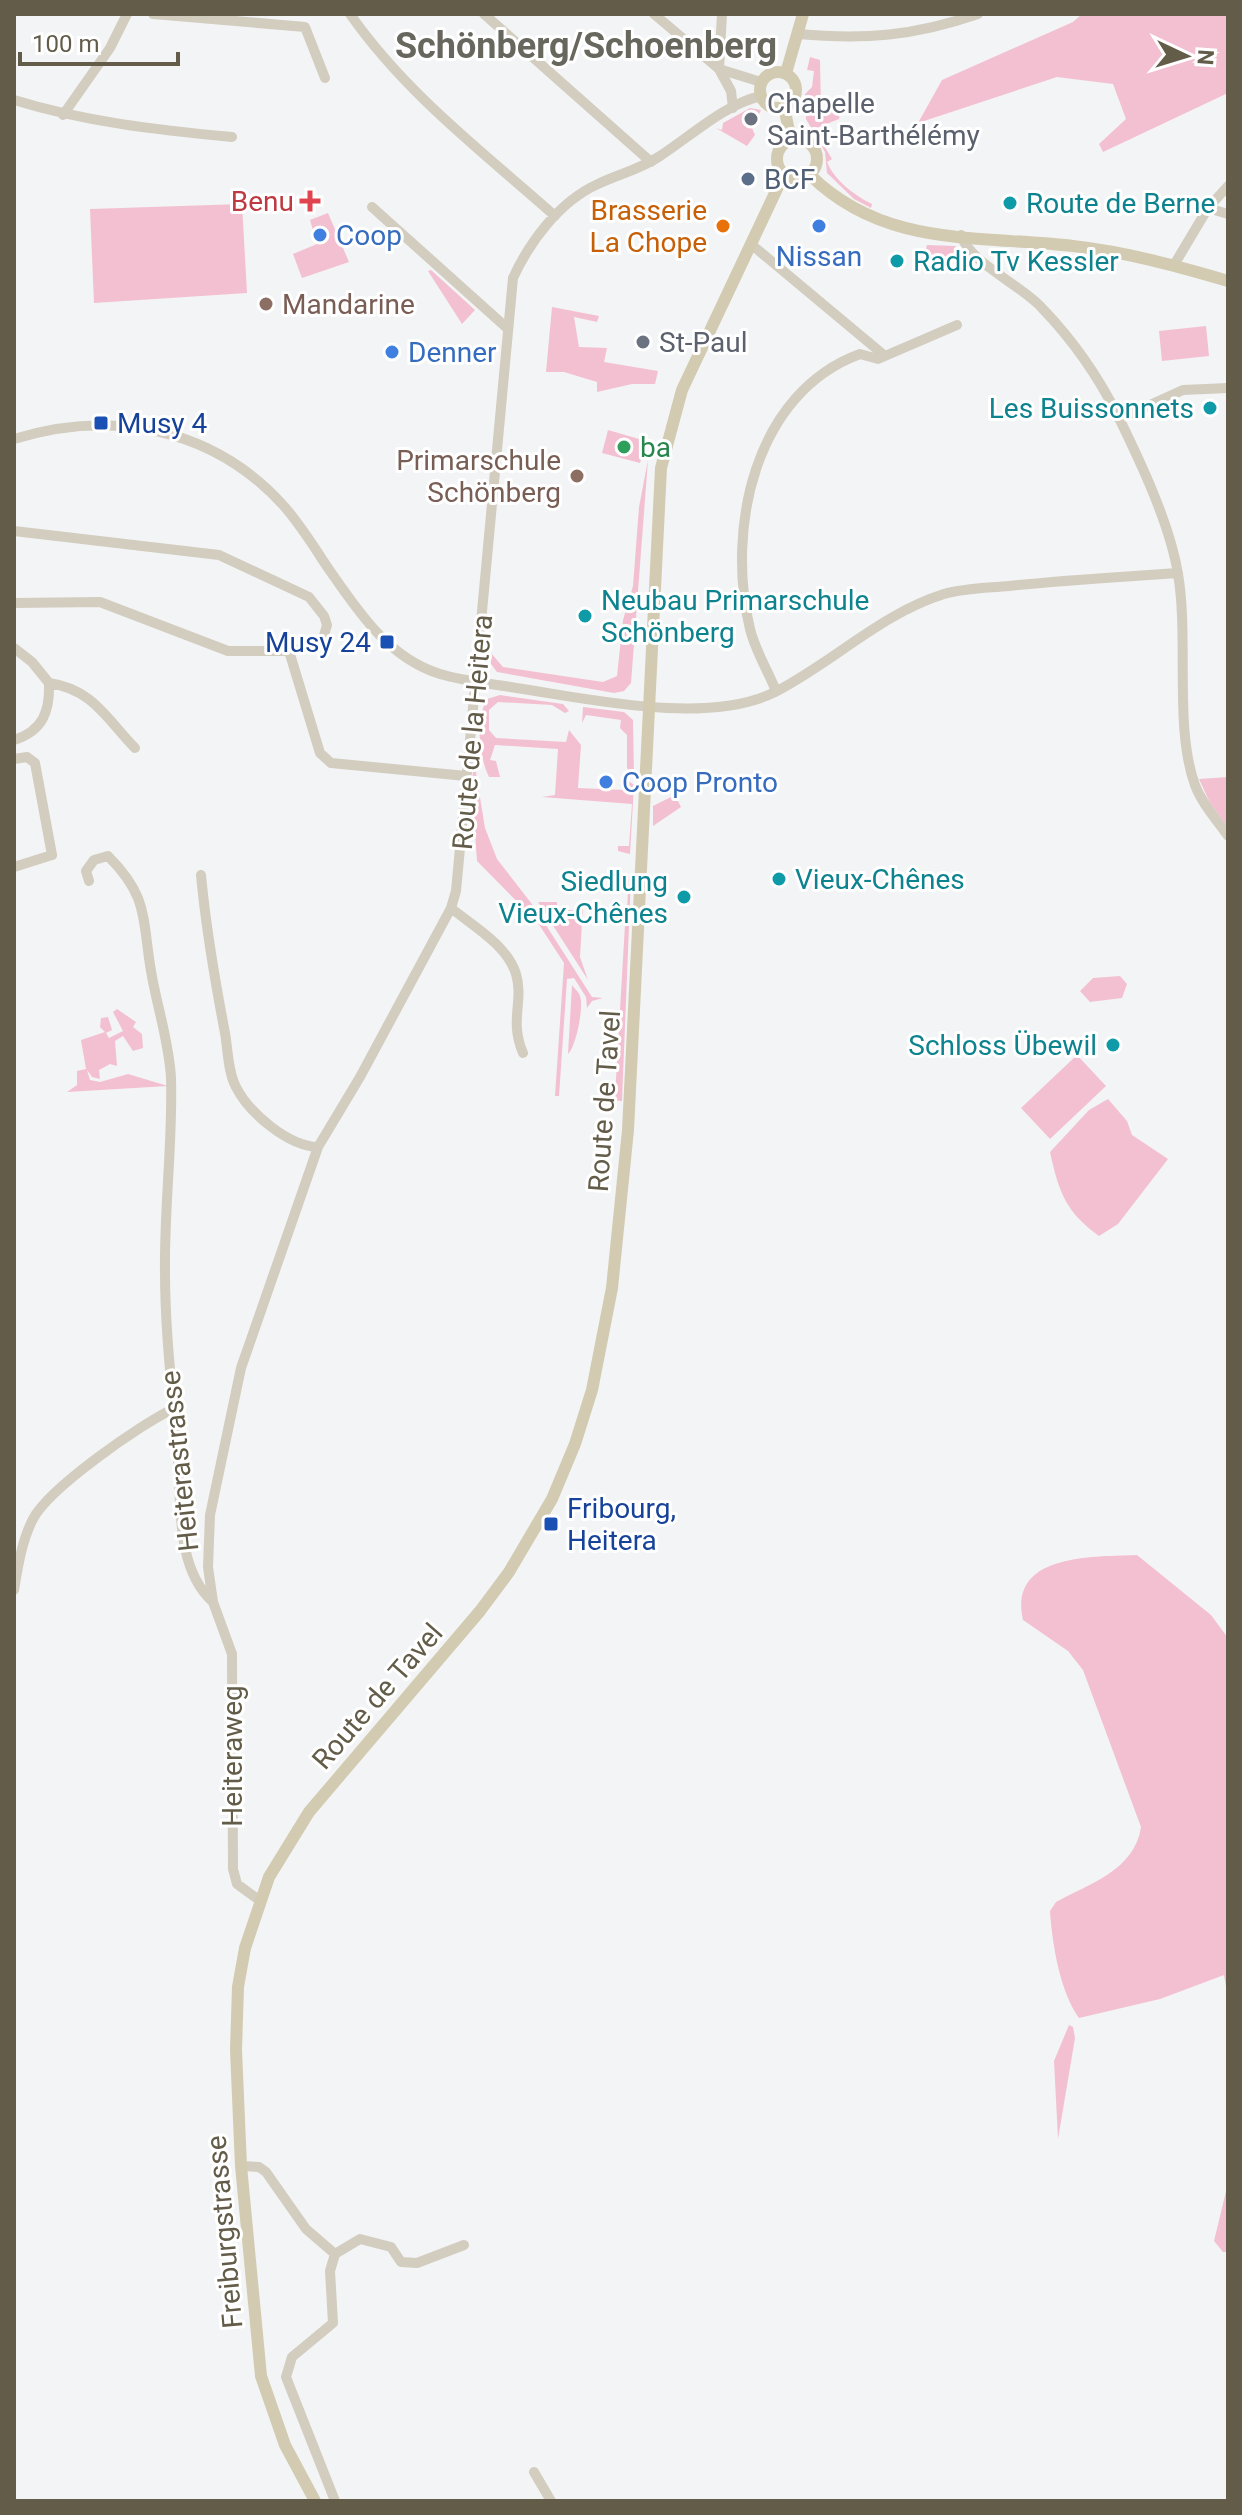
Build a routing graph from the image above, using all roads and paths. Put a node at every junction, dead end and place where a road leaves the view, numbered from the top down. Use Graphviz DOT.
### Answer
graph roads {
  1 [pos="127,14"];
  2 [pos="153,14"];
  3 [pos="350,14"];
  4 [pos="484,14"];
  5 [pos="654,14"];
  6 [pos="722,14"];
  7 [pos="803,14"];
  8 [pos="978,14"];
  9 [pos="798,34"];
  10 [pos="719,69"];
  11 [pos="786,73"];
  12 [pos="325,78"];
  13 [pos="761,89"];
  14 [pos="14,100"];
  15 [pos="784,107"];
  16 [pos="733,108"];
  17 [pos="63,115"];
  18 [pos="232,137"];
  19 [pos="791,140"];
  20 [pos="651,162"];
  21 [pos="784,174"];
  22 [pos="810,175"];
  23 [pos="1228,186"];
  24 [pos="372,207"];
  25 [pos="1208,208"];
  26 [pos="1228,214"];
  27 [pos="555,216"];
  28 [pos="961,235"];
  29 [pos="752,245"];
  30 [pos="1174,265"];
  31 [pos="1228,281"];
  32 [pos="957,325"];
  33 [pos="507,328"];
  34 [pos="885,356"];
  35 [pos="1228,388"];
  36 [pos="1119,419"];
  37 [pos="14,439"];
  38 [pos="14,531"];
  39 [pos="1178,573"];
  40 [pos="14,603"];
  41 [pos="14,648"];
  42 [pos="289,651"];
  43 [pos="477,682"];
  44 [pos="49,683"];
  45 [pos="776,691"];
  46 [pos="647,705"];
  47 [pos="14,740"];
  48 [pos="135,748"];
  49 [pos="14,759"];
  50 [pos="466,776"];
  51 [pos="1228,836"];
  52 [pos="14,867"];
  53 [pos="201,875"];
  54 [pos="89,881"];
  55 [pos="451,908"];
  56 [pos="523,1053"];
  57 [pos="318,1147"];
  58 [pos="173,1409"];
  59 [pos="14,1590"];
  60 [pos="213,1602"];
  61 [pos="259,1900"];
  62 [pos="245,1948"];
  63 [pos="241,2166"];
  64 [pos="464,2245"];
  65 [pos="335,2254"];
  66 [pos="534,2472"];
  67 [pos="315,2501"];
  68 [pos="335,2501"];
  69 [pos="551,2501"];
  1 -- 17 [label="street"];
  2 -- 12 [label="street"];
  3 -- 27 [label="street"];
  4 -- 20 [label="street"];
  5 -- 10 [label="street"];
  6 -- 10 [label="street"];
  7 -- 9 [label="main road"];
  8 -- 9 [label="street"];
  9 -- 11 [label="main road"];
  10 -- 13 [label="street"];
  10 -- 16 [label="street"];
  11 -- 13 [label="main road"];
  11 -- 15 [label="main road"];
  13 -- 15 [label="main road"];
  13 -- 16 [label="street, Route de la Heitera"];
  14 -- 17 [label="street"];
  15 -- 19 [label="main road"];
  16 -- 20 [label="street, Route de la Heitera"];
  17 -- 18 [label="street"];
  19 -- 21 [label="main road"];
  19 -- 22 [label="main road"];
  20 -- 27 [label="street, Route de la Heitera"];
  21 -- 22 [label="main road"];
  21 -- 29 [label="main road, Route de Tavel"];
  22 -- 28 [label="main road"];
  23 -- 25 [label="street"];
  24 -- 33 [label="street"];
  25 -- 26 [label="street"];
  25 -- 30 [label="street"];
  27 -- 33 [label="street, Route de la Heitera"];
  28 -- 30 [label="main road"];
  28 -- 36 [label="street"];
  29 -- 34 [label="street"];
  29 -- 46 [label="main road, Route de Tavel"];
  30 -- 31 [label="main road"];
  32 -- 34 [label="street"];
  33 -- 43 [label="street, Route de la Heitera"];
  34 -- 45 [label="street"];
  35 -- 36 [label="street"];
  36 -- 39 [label="street"];
  37 -- 43 [label="street"];
  38 -- 42 [label="street"];
  39 -- 45 [label="street"];
  39 -- 51 [label="street"];
  40 -- 42 [label="street"];
  41 -- 44 [label="street"];
  42 -- 50 [label="street"];
  43 -- 46 [label="street"];
  43 -- 50 [label="street, Route de la Heitera"];
  44 -- 47 [label="street"];
  44 -- 48 [label="street"];
  45 -- 46 [label="street"];
  46 -- 61 [label="main road, Route de Tavel"];
  49 -- 52 [label="street"];
  50 -- 55 [label="street, Route de la Heitera"];
  53 -- 57 [label="street"];
  54 -- 58 [label="street, Heiterastrasse"];
  55 -- 56 [label="street"];
  55 -- 57 [label="street, Route de la Heitera"];
  57 -- 60 [label="street, Heiterastrasse"];
  58 -- 59 [label="street"];
  58 -- 60 [label="street, Heiterastrasse"];
  60 -- 61 [label="street, Heiteraweg"];
  61 -- 62 [label="main road, Route de Tavel"];
  62 -- 63 [label="main road, Freiburgstrasse"];
  63 -- 65 [label="street"];
  63 -- 67 [label="main road, Freiburgstrasse"];
  64 -- 65 [label="street"];
  65 -- 68 [label="street"];
  66 -- 69 [label="street"];
}
